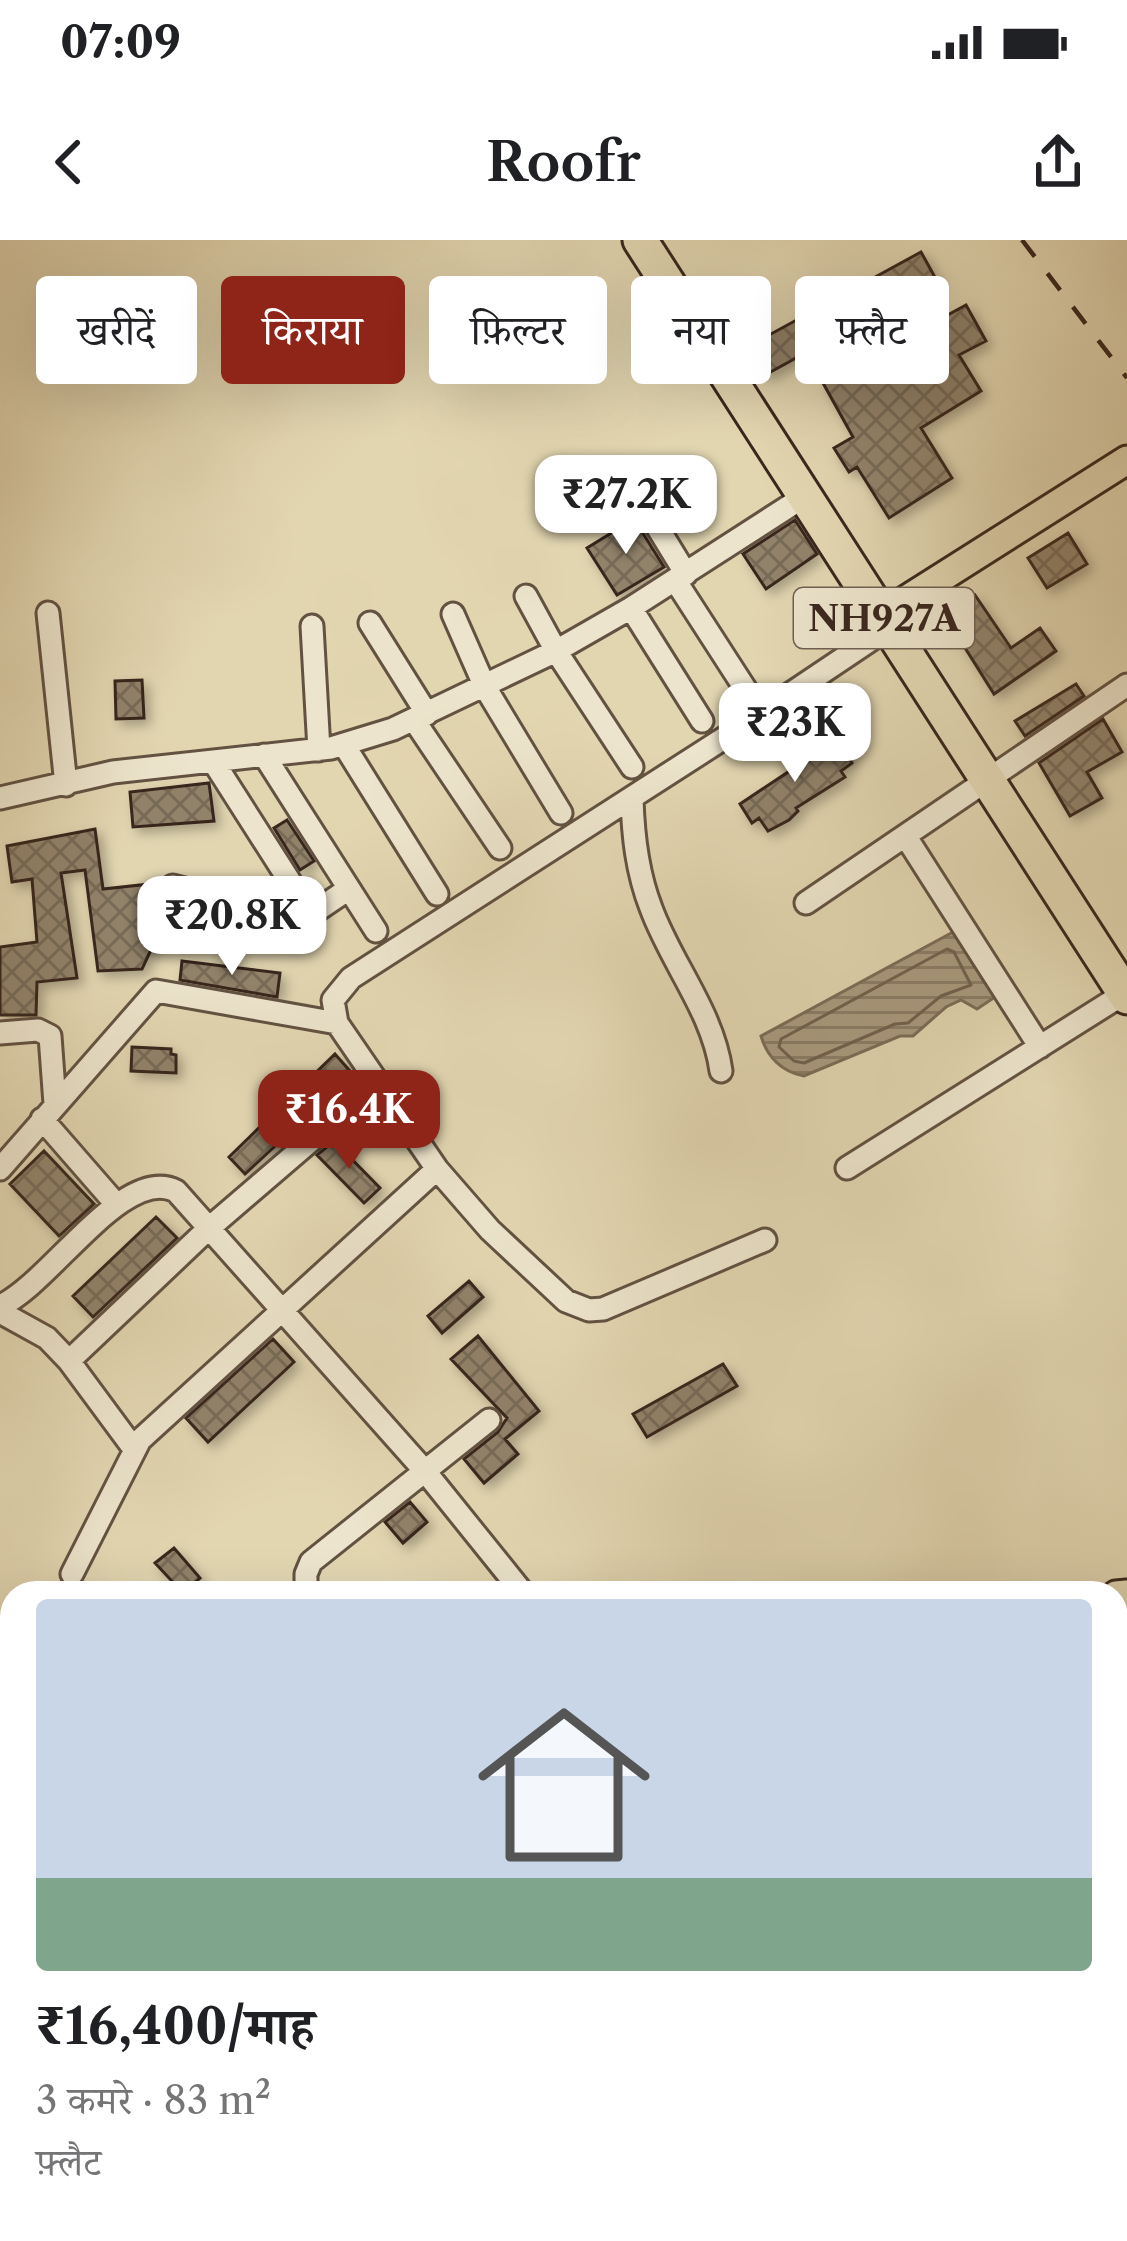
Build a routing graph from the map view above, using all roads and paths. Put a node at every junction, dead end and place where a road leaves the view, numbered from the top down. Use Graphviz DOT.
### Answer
graph roads {
  1 [pos="640,240"];
  2 [pos="664,240"];
  3 [pos="1127,460"];
  4 [pos="634,489"];
  5 [pos="805,496"];
  6 [pos="680,577"];
  7 [pos="526,596"];
  8 [pos="631,608"];
  9 [pos="48,613"];
  10 [pos="453,614"];
  11 [pos="894,616"];
  12 [pos="370,623"];
  13 [pos="312,626"];
  14 [pos="556,651"];
  15 [pos="1127,685"];
  16 [pos="484,687"];
  17 [pos="746,690"];
  18 [pos="421,717"];
  19 [pos="702,721"];
  20 [pos="344,745"];
  21 [pos="319,750"];
  22 [pos="264,754"];
  23 [pos="213,761"];
  24 [pos="632,767"];
  25 [pos="997,777"];
  26 [pos="66,785"];
  27 [pos="0,798"];
  28 [pos="632,798"];
  29 [pos="561,813"];
  30 [pos="906,837"];
  31 [pos="500,848"];
  32 [pos="172,886"];
  33 [pos="346,890"];
  34 [pos="437,894"];
  35 [pos="806,903"];
  36 [pos="310,914"];
  37 [pos="376,932"];
  38 [pos="1127,956"];
  39 [pos="1126,995"];
  40 [pos="337,1023"];
  41 [pos="0,1033"];
  42 [pos="1040,1047"];
  43 [pos="721,1071"];
  44 [pos="378,1083"];
  45 [pos="48,1112"];
  46 [pos="848,1168"];
  47 [pos="0,1169"];
  48 [pos="437,1169"];
  49 [pos="116,1204"];
  50 [pos="208,1229"];
  51 [pos="765,1240"];
  52 [pos="0,1309"];
  53 [pos="281,1310"];
  54 [pos="69,1361"];
  55 [pos="489,1420"];
  56 [pos="134,1449"];
  57 [pos="424,1470"];
  58 [pos="72,1574"];
  59 [pos="306,1581"];
  60 [pos="513,1581"];
  1 -- 5 [label="highway, NH927A"];
  2 -- 11 [label="highway, NH927A"];
  3 -- 11 [label="main road"];
  4 -- 6 [label="street"];
  5 -- 6 [label="street"];
  5 -- 11 [label="highway, NH927A"];
  6 -- 8 [label="street"];
  6 -- 17 [label="street"];
  7 -- 14 [label="street"];
  8 -- 14 [label="street"];
  8 -- 19 [label="street"];
  9 -- 26 [label="street"];
  10 -- 16 [label="street"];
  11 -- 25 [label="highway, NH927A"];
  11 -- 28 [label="street"];
  12 -- 18 [label="street"];
  13 -- 21 [label="street"];
  14 -- 16 [label="street"];
  14 -- 24 [label="street"];
  15 -- 25 [label="street"];
  16 -- 18 [label="street"];
  16 -- 29 [label="street"];
  18 -- 20 [label="street"];
  18 -- 31 [label="street"];
  20 -- 21 [label="street"];
  20 -- 34 [label="street"];
  21 -- 22 [label="street"];
  22 -- 23 [label="street"];
  22 -- 33 [label="street"];
  23 -- 26 [label="street"];
  23 -- 36 [label="street"];
  25 -- 30 [label="street"];
  25 -- 38 [label="highway, NH927A"];
  25 -- 39 [label="highway, NH927A"];
  26 -- 27 [label="street"];
  28 -- 40 [label="street"];
  28 -- 43 [label="street"];
  30 -- 35 [label="street"];
  30 -- 42 [label="street"];
  32 -- 36 [label="street"];
  33 -- 36 [label="street"];
  33 -- 37 [label="street"];
  39 -- 42 [label="street"];
  40 -- 44 [label="street"];
  40 -- 45 [label="street"];
  41 -- 45 [label="street"];
  42 -- 46 [label="street"];
  44 -- 48 [label="street"];
  44 -- 50 [label="street"];
  45 -- 47 [label="street"];
  45 -- 49 [label="street"];
  48 -- 51 [label="street"];
  48 -- 53 [label="street"];
  49 -- 50 [label="street"];
  49 -- 52 [label="street"];
  50 -- 53 [label="street"];
  50 -- 54 [label="street"];
  52 -- 54 [label="street"];
  53 -- 56 [label="street"];
  53 -- 57 [label="street"];
  54 -- 56 [label="street"];
  55 -- 57 [label="street"];
  56 -- 58 [label="street"];
  57 -- 59 [label="street"];
  57 -- 60 [label="street"];
}
